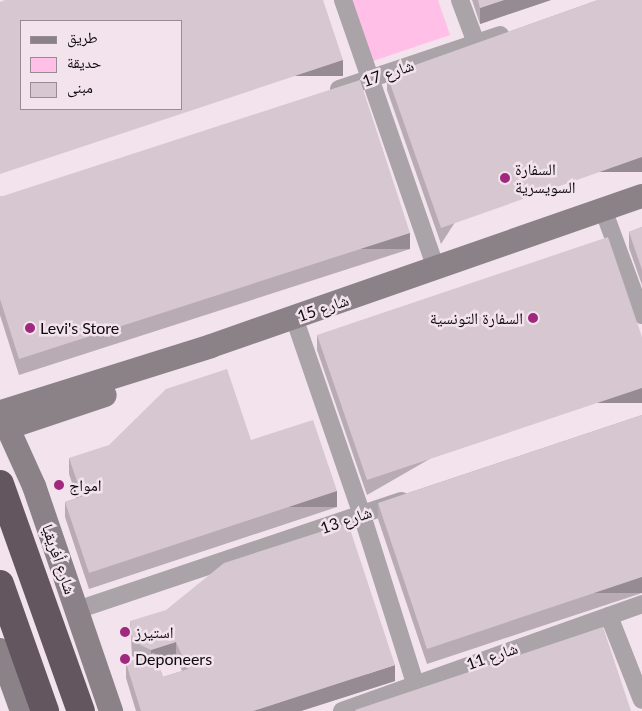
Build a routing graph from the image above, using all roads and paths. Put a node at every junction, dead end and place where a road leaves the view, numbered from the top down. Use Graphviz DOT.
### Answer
graph roads {
  1 [pos="343,0"];
  2 [pos="460,0"];
  3 [pos="512,31"];
  4 [pos="476,43"];
  5 [pos="370,79"];
  6 [pos="324,94"];
  7 [pos="642,196"];
  8 [pos="642,211"];
  9 [pos="606,216"];
  10 [pos="436,268"];
  11 [pos="642,315"];
  12 [pos="298,329"];
  13 [pos="2,417"];
  14 [pos="0,484"];
  15 [pos="418,495"];
  16 [pos="362,515"];
  17 [pos="0,584"];
  18 [pos="642,604"];
  19 [pos="77,610"];
  20 [pos="609,616"];
  21 [pos="0,650"];
  22 [pos="414,683"];
  23 [pos="642,700"];
  24 [pos="22,711"];
  25 [pos="45,711"];
  26 [pos="81,711"];
  27 [pos="111,711"];
  28 [pos="342,711"];
  1 -- 5 [label="street"];
  2 -- 4 [label="street"];
  3 -- 4 [label="street, شارع 17"];
  4 -- 5 [label="street, شارع 17"];
  5 -- 6 [label="street, شارع 17"];
  5 -- 10 [label="street"];
  7 -- 9 [label="street, شارع 15"];
  8 -- 9 [label="street, شارع 15"];
  9 -- 10 [label="street, شارع 15"];
  9 -- 11 [label="street"];
  9 -- 12 [label="street, شارع 15"];
  10 -- 13 [label="street, شارع 15"];
  12 -- 13 [label="street, شارع 15"];
  12 -- 16 [label="street"];
  13 -- 19 [label="street, شارع أفريقيا"];
  14 -- 26 [label="highway, شارع أفريقيا"];
  15 -- 16 [label="street, شارع 13"];
  16 -- 19 [label="street, شارع 13"];
  16 -- 22 [label="street"];
  17 -- 25 [label="highway"];
  18 -- 20 [label="street, شارع 11"];
  19 -- 27 [label="street, شارع أفريقيا"];
  20 -- 22 [label="street, شارع 11"];
  20 -- 23 [label="street"];
  21 -- 24 [label="street"];
  22 -- 28 [label="street, شارع 11"];
}
